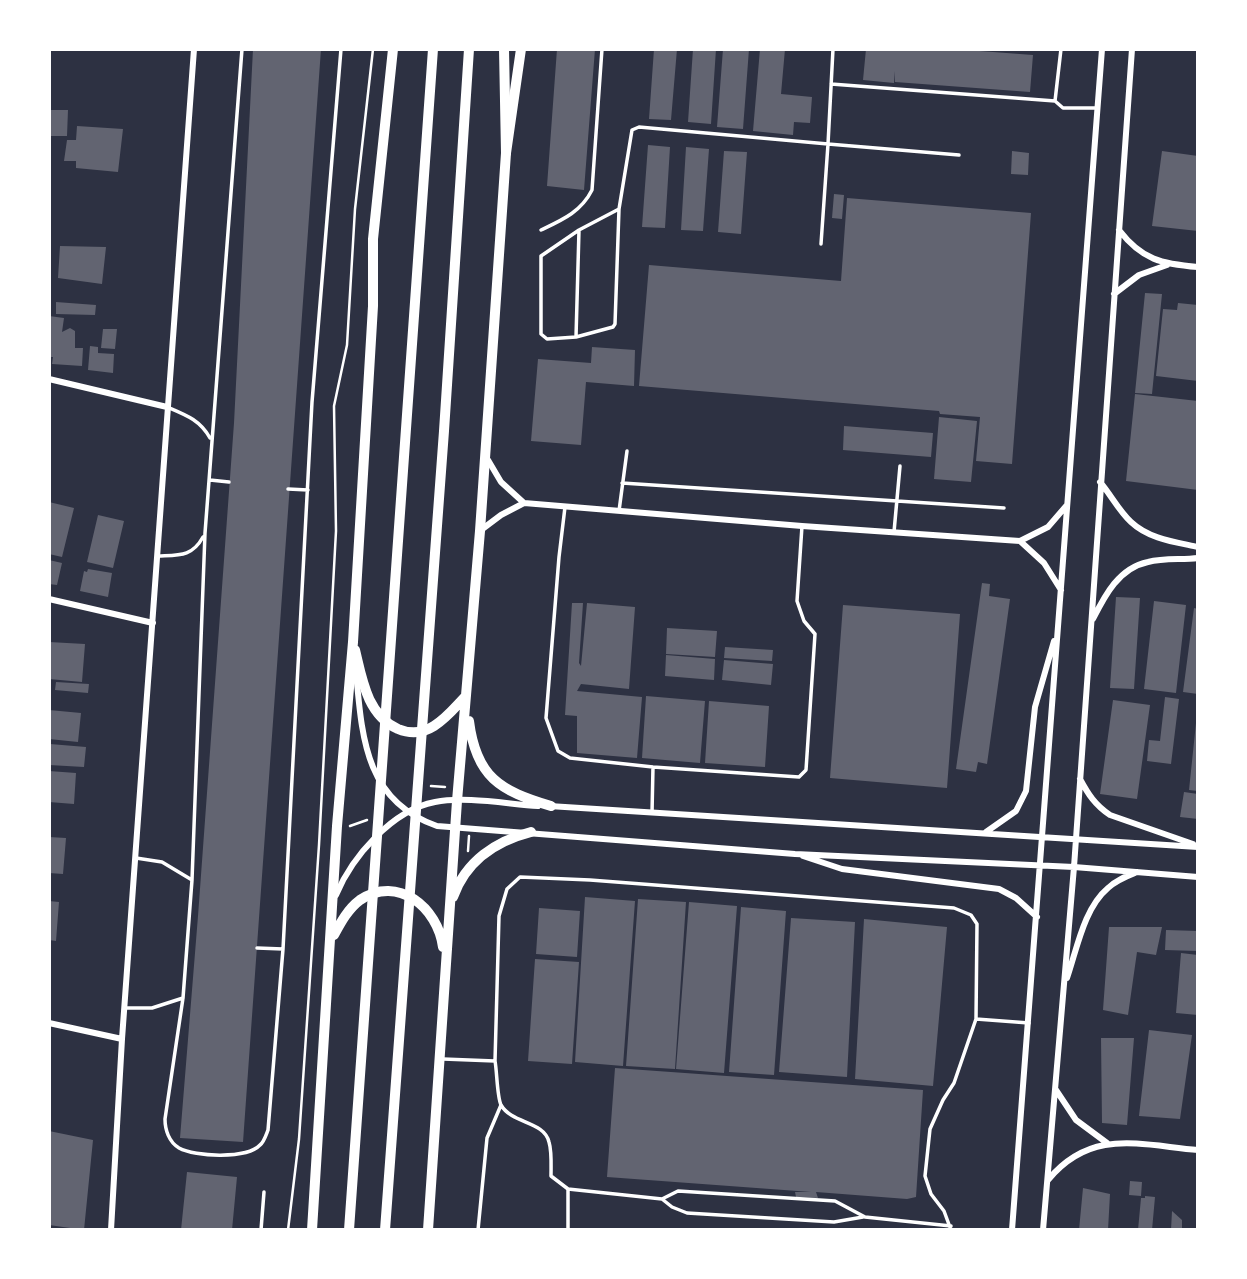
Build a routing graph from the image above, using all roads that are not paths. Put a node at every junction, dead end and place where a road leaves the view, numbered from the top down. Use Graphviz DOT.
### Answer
graph roads {
  1 [pos="194,49"];
  2 [pos="242,49"];
  3 [pos="341,49"];
  4 [pos="393,49"];
  5 [pos="433,49"];
  6 [pos="469,49"];
  7 [pos="504,49"];
  8 [pos="521,49"];
  9 [pos="602,49"];
  10 [pos="833,49"];
  11 [pos="1060,49"];
  12 [pos="1102,49"];
  13 [pos="1132,49"];
  14 [pos="831,84"];
  15 [pos="1055,101"];
  16 [pos="1097,108"];
  17 [pos="828,144"];
  18 [pos="506,153"];
  19 [pos="959,155"];
  20 [pos="619,209"];
  21 [pos="541,230"];
  22 [pos="579,230"];
  23 [pos="1119,230"];
  24 [pos="821,244"];
  25 [pos="1168,264"];
  26 [pos="1198,267"];
  27 [pos="1114,295"];
  28 [pos="576,337"];
  29 [pos="49,379"];
  30 [pos="167,407"];
  31 [pos="211,440"];
  32 [pos="626,451"];
  33 [pos="485,454"];
  34 [pos="900,466"];
  35 [pos="209,480"];
  36 [pos="229,482"];
  37 [pos="1100,482"];
  38 [pos="622,483"];
  39 [pos="288,489"];
  40 [pos="308,490"];
  41 [pos="897,502"];
  42 [pos="524,503"];
  43 [pos="1068,504"];
  44 [pos="565,507"];
  45 [pos="1004,508"];
  46 [pos="619,511"];
  47 [pos="802,526"];
  48 [pos="480,531"];
  49 [pos="894,532"];
  50 [pos="205,533"];
  51 [pos="1020,541"];
  52 [pos="1198,547"];
  53 [pos="158,556"];
  54 [pos="1198,558"];
  55 [pos="1061,590"];
  56 [pos="49,599"];
  57 [pos="153,623"];
  58 [pos="1090,624"];
  59 [pos="1058,625"];
  60 [pos="353,642"];
  61 [pos="466,696"];
  62 [pos="653,767"];
  63 [pos="1079,778"];
  64 [pos="457,801"];
  65 [pos="551,806"];
  66 [pos="409,813"];
  67 [pos="652,813"];
  68 [pos="456,827"];
  69 [pos="531,832"];
  70 [pos="985,833"];
  71 [pos="1044,836"];
  72 [pos="1076,838"];
  73 [pos="1198,846"];
  74 [pos="794,854"];
  75 [pos="136,858"];
  76 [pos="1041,865"];
  77 [pos="1074,867"];
  78 [pos="1138,872"];
  79 [pos="1198,877"];
  80 [pos="192,880"];
  81 [pos="334,900"];
  82 [pos="450,906"];
  83 [pos="1037,917"];
  84 [pos="332,938"];
  85 [pos="187,943"];
  86 [pos="196,943"];
  87 [pos="257,948"];
  88 [pos="283,949"];
  89 [pos="446,967"];
  90 [pos="1063,989"];
  91 [pos="183,998"];
  92 [pos="125,1008"];
  93 [pos="976,1020"];
  94 [pos="49,1023"];
  95 [pos="1029,1023"];
  96 [pos="122,1039"];
  97 [pos="439,1059"];
  98 [pos="495,1061"];
  99 [pos="1055,1088"];
  100 [pos="500,1105"];
  101 [pos="1107,1143"];
  102 [pos="1198,1150"];
  103 [pos="1047,1182"];
  104 [pos="568,1189"];
  105 [pos="264,1192"];
  106 [pos="662,1199"];
  107 [pos="865,1217"];
  108 [pos="951,1228"];
  109 [pos="111,1230"];
  110 [pos="261,1230"];
  111 [pos="312,1230"];
  112 [pos="349,1230"];
  113 [pos="385,1230"];
  114 [pos="428,1230"];
  115 [pos="478,1230"];
  116 [pos="568,1230"];
  117 [pos="1012,1230"];
  118 [pos="1043,1230"];
  1 -- 30 [label="street"];
  2 -- 31 [label="lane"];
  3 -- 40 [label="lane"];
  4 -- 60 [label="main road"];
  5 -- 112 [label="main road"];
  6 -- 113 [label="main road"];
  7 -- 18 [label="main road"];
  8 -- 18 [label="main road"];
  9 -- 21 [label="lane"];
  10 -- 14 [label="lane"];
  11 -- 15 [label="lane"];
  12 -- 16 [label="street"];
  13 -- 23 [label="street"];
  14 -- 15 [label="lane"];
  14 -- 17 [label="lane"];
  15 -- 16 [label="lane"];
  16 -- 43 [label="street"];
  17 -- 19 [label="lane"];
  17 -- 20 [label="lane"];
  17 -- 24 [label="lane"];
  18 -- 33 [label="main road"];
  20 -- 22 [label="lane"];
  20 -- 28 [label="lane"];
  22 -- 28 [label="lane"];
  22 -- 28 [label="lane"];
  23 -- 25 [label="street"];
  23 -- 27 [label="street"];
  25 -- 26 [label="street"];
  25 -- 27 [label="street"];
  27 -- 37 [label="street"];
  29 -- 30 [label="street"];
  30 -- 31 [label="lane"];
  30 -- 53 [label="street"];
  31 -- 35 [label="lane"];
  32 -- 38 [label="lane"];
  33 -- 42 [label="street"];
  33 -- 48 [label="main road"];
  34 -- 41 [label="lane"];
  35 -- 36 [label="lane"];
  35 -- 50 [label="lane"];
  37 -- 52 [label="street"];
  37 -- 58 [label="street"];
  38 -- 41 [label="lane"];
  38 -- 46 [label="lane"];
  39 -- 40 [label="lane"];
  40 -- 88 [label="lane"];
  41 -- 45 [label="lane"];
  41 -- 49 [label="lane"];
  42 -- 44 [label="street"];
  42 -- 48 [label="street"];
  43 -- 51 [label="street"];
  43 -- 55 [label="street"];
  44 -- 46 [label="street"];
  44 -- 62 [label="lane"];
  46 -- 47 [label="street"];
  47 -- 49 [label="street"];
  47 -- 62 [label="lane"];
  48 -- 61 [label="main road"];
  49 -- 51 [label="street"];
  50 -- 53 [label="lane"];
  50 -- 80 [label="lane"];
  51 -- 55 [label="street"];
  53 -- 57 [label="street"];
  54 -- 58 [label="street"];
  55 -- 59 [label="street"];
  56 -- 57 [label="street"];
  57 -- 75 [label="street"];
  58 -- 63 [label="street"];
  59 -- 70 [label="street"];
  59 -- 71 [label="street"];
  60 -- 61 [label="main road"];
  60 -- 66 [label="street"];
  60 -- 81 [label="main road"];
  61 -- 64 [label="main road"];
  61 -- 65 [label="main road"];
  62 -- 67 [label="lane"];
  63 -- 72 [label="street"];
  63 -- 73 [label="street"];
  64 -- 65 [label="street"];
  64 -- 66 [label="street"];
  64 -- 68 [label="main road"];
  65 -- 67 [label="street"];
  66 -- 68 [label="street"];
  66 -- 81 [label="street"];
  67 -- 70 [label="street"];
  68 -- 69 [label="street"];
  68 -- 82 [label="main road"];
  69 -- 74 [label="street"];
  69 -- 82 [label="main road"];
  70 -- 71 [label="street"];
  71 -- 72 [label="street"];
  71 -- 76 [label="street"];
  72 -- 73 [label="street"];
  72 -- 77 [label="street"];
  74 -- 76 [label="street"];
  74 -- 83 [label="street"];
  75 -- 80 [label="lane"];
  75 -- 92 [label="street"];
  76 -- 77 [label="street"];
  76 -- 83 [label="street"];
  77 -- 78 [label="street"];
  77 -- 90 [label="street"];
  78 -- 79 [label="street"];
  78 -- 90 [label="street"];
  80 -- 85 [label="lane"];
  81 -- 84 [label="main road"];
  82 -- 89 [label="main road"];
  83 -- 95 [label="street"];
  84 -- 89 [label="main road"];
  84 -- 111 [label="main road"];
  85 -- 86 [label="lane"];
  85 -- 91 [label="lane"];
  87 -- 88 [label="lane"];
  88 -- 91 [label="lane"];
  89 -- 97 [label="main road"];
  90 -- 99 [label="street"];
  91 -- 92 [label="lane"];
  92 -- 96 [label="street"];
  93 -- 95 [label="lane"];
  93 -- 98 [label="lane"];
  93 -- 108 [label="lane"];
  94 -- 96 [label="street"];
  95 -- 117 [label="street"];
  96 -- 109 [label="street"];
  97 -- 98 [label="lane"];
  97 -- 114 [label="main road"];
  98 -- 100 [label="lane"];
  99 -- 101 [label="street"];
  99 -- 103 [label="street"];
  100 -- 104 [label="lane"];
  100 -- 115 [label="lane"];
  101 -- 102 [label="street"];
  101 -- 103 [label="street"];
  103 -- 118 [label="street"];
  104 -- 106 [label="lane"];
  104 -- 116 [label="lane"];
  105 -- 110 [label="lane"];
  106 -- 107 [label="lane"];
  106 -- 107 [label="lane"];
  107 -- 108 [label="lane"];
}
